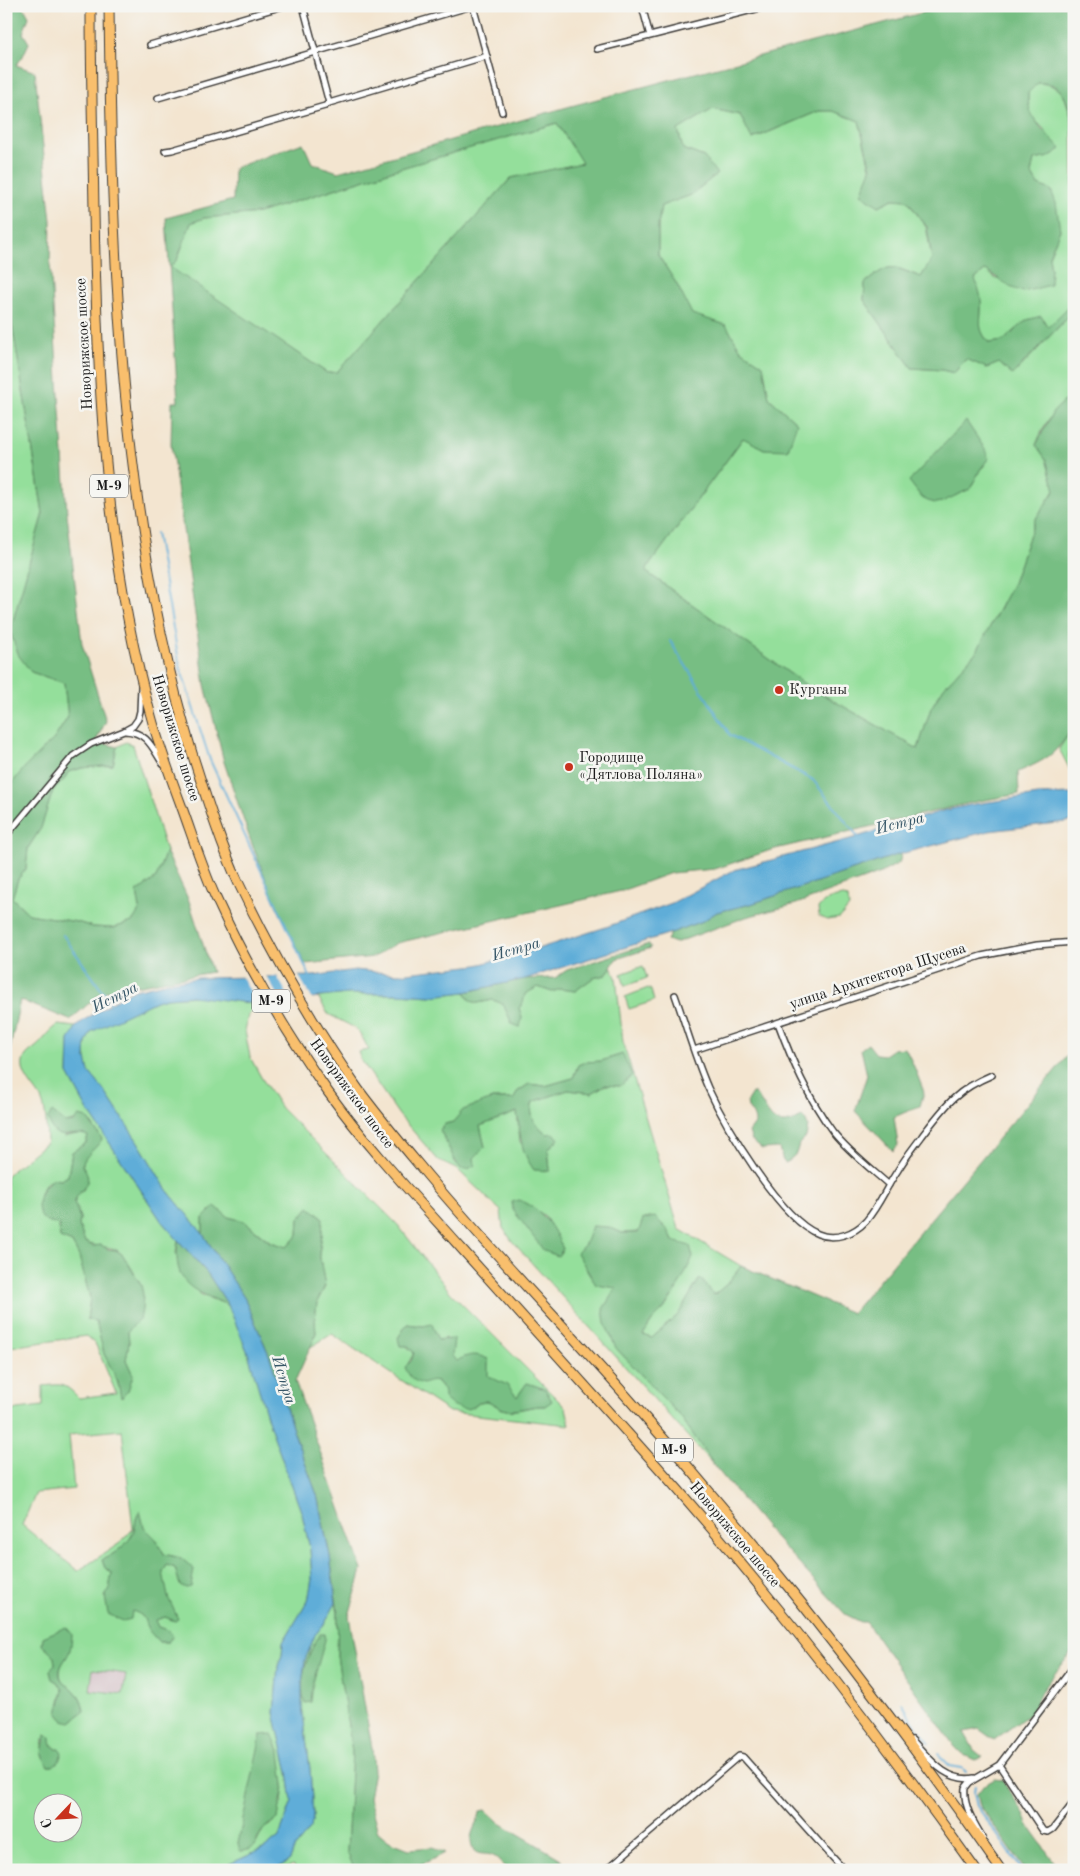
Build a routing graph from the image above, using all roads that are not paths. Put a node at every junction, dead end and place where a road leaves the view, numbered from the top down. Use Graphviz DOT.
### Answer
graph roads {
  1 [pos="91,6"];
  2 [pos="109,6"];
  3 [pos="283,6"];
  4 [pos="303,6"];
  5 [pos="472,6"];
  6 [pos="642,6"];
  7 [pos="768,6"];
  8 [pos="650,36"];
  9 [pos="150,45"];
  10 [pos="597,50"];
  11 [pos="316,52"];
  12 [pos="487,56"];
  13 [pos="158,98"];
  14 [pos="329,103"];
  15 [pos="502,112"];
  16 [pos="165,151"];
  17 [pos="142,678"];
  18 [pos="124,731"];
  19 [pos="170,776"];
  20 [pos="6,836"];
  21 [pos="1074,942"];
  22 [pos="675,995"];
  23 [pos="778,1022"];
  24 [pos="694,1050"];
  25 [pos="992,1074"];
  26 [pos="889,1185"];
  27 [pos="1074,1666"];
  28 [pos="895,1722"];
  29 [pos="999,1765"];
  30 [pos="977,1778"];
  31 [pos="1074,1802"];
  32 [pos="1000,1868"];
  33 [pos="606,1870"];
  34 [pos="844,1870"];
  35 [pos="976,1870"];
  1 -- 17 [label="highway, Новорижское шоссе / М-9"];
  2 -- 28 [label="highway, Новорижское шоссе / М-9"];
  3 -- 9 [label="street"];
  4 -- 11 [label="street"];
  5 -- 11 [label="street"];
  5 -- 12 [label="street"];
  6 -- 8 [label="street"];
  7 -- 8 [label="street"];
  8 -- 10 [label="street"];
  11 -- 13 [label="street"];
  11 -- 14 [label="street"];
  12 -- 14 [label="street"];
  12 -- 15 [label="street"];
  14 -- 16 [label="street"];
  17 -- 18 [label="street"];
  17 -- 19 [label="highway, Новорижское шоссе / М-9"];
  18 -- 19 [label="street"];
  18 -- 20 [label="street"];
  19 -- 35 [label="highway, Новорижское шоссе / М-9"];
  21 -- 23 [label="street, улица Архитектора Щусева"];
  22 -- 24 [label="street"];
  23 -- 24 [label="street, улица Архитектора Щусева"];
  23 -- 26 [label="street"];
  24 -- 26 [label="street"];
  25 -- 26 [label="street"];
  27 -- 29 [label="street"];
  28 -- 30 [label="street"];
  28 -- 32 [label="highway, Новорижское шоссе / М-9"];
  29 -- 30 [label="street"];
  29 -- 31 [label="street"];
  30 -- 32 [label="street"];
  33 -- 34 [label="street"];
}
